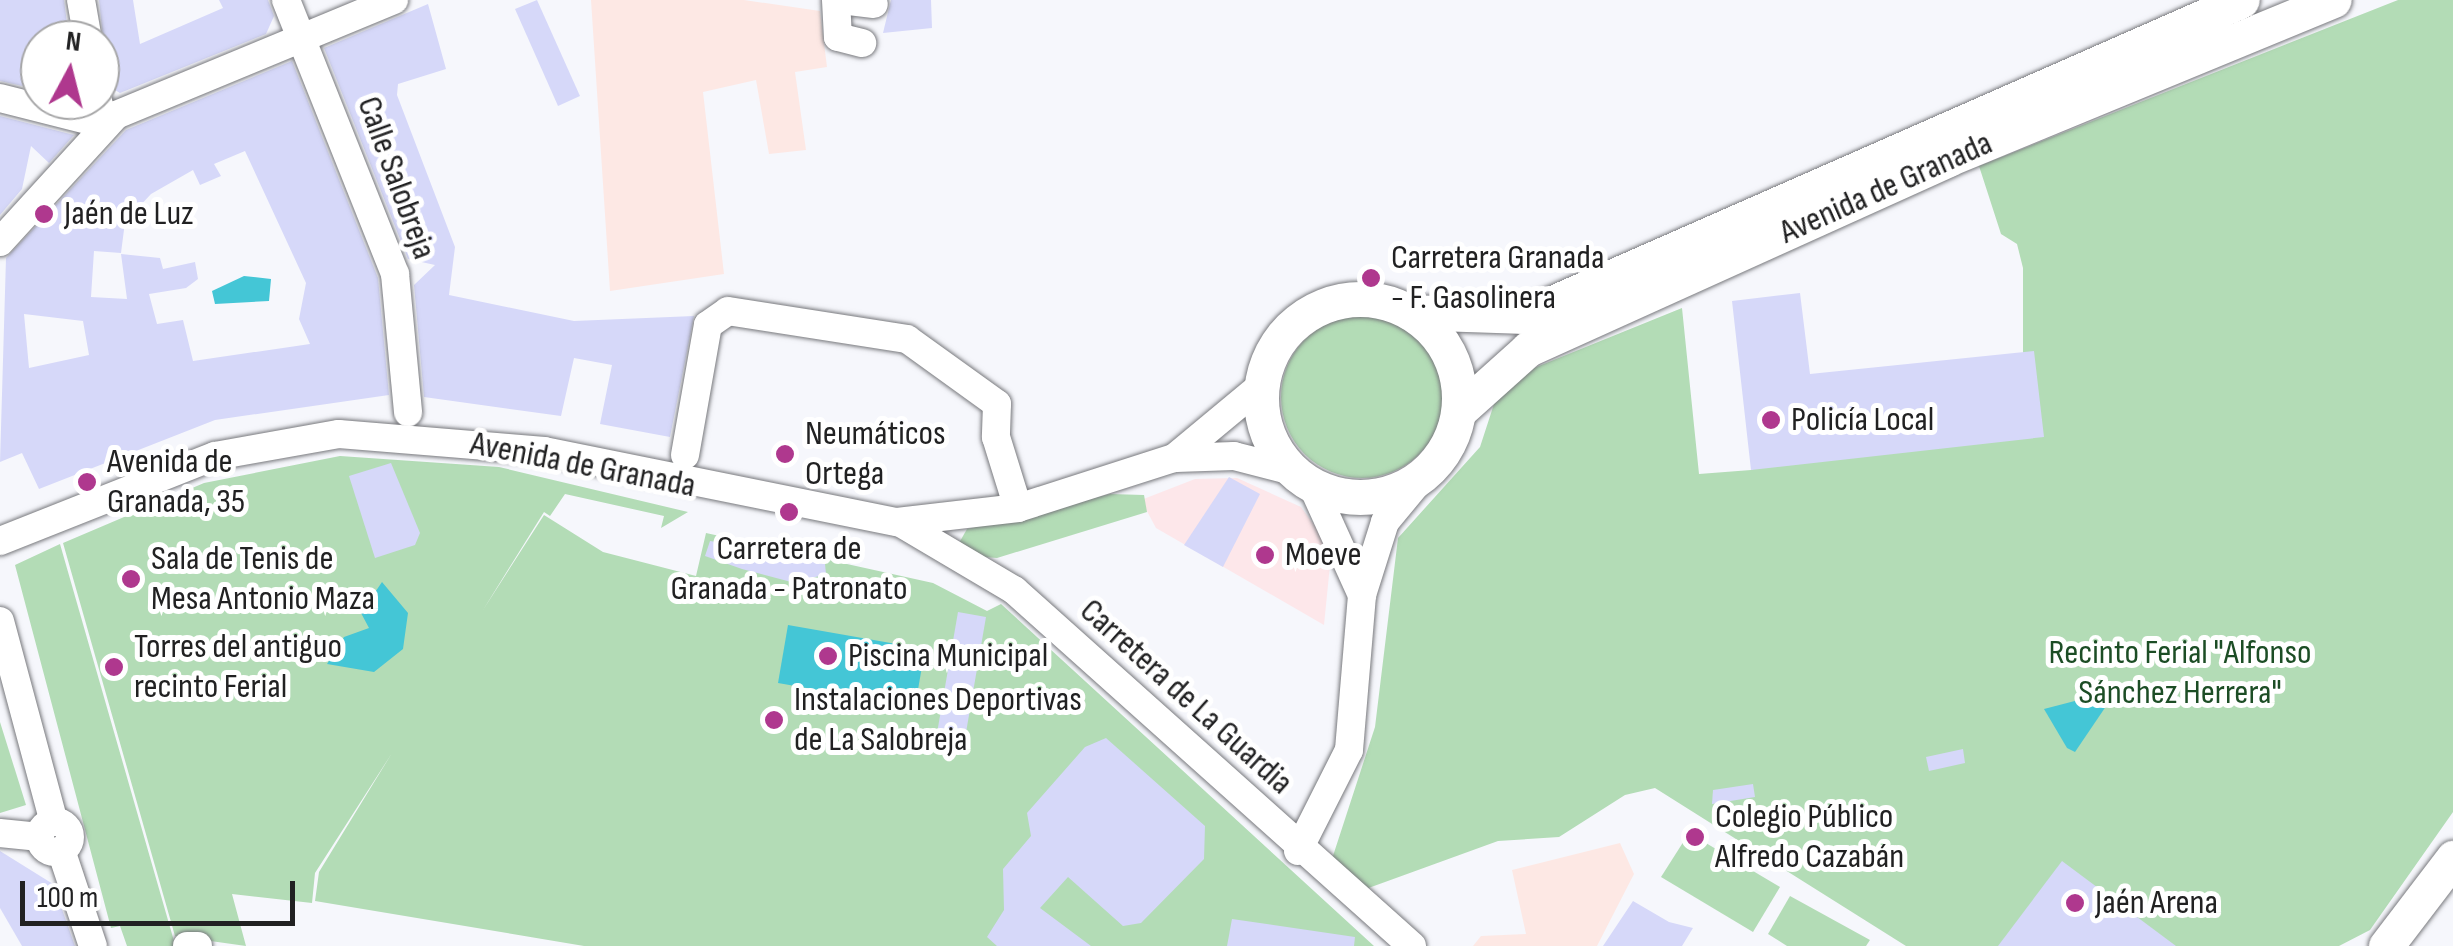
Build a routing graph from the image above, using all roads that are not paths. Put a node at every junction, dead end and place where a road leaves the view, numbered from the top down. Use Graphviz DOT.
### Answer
graph roads {
  1 [pos="286,0"];
  2 [pos="394,0"];
  3 [pos="838,0"];
  4 [pos="2242,0"];
  5 [pos="2334,0"];
  6 [pos="874,4"];
  7 [pos="302,35"];
  8 [pos="862,42"];
  9 [pos="120,105"];
  10 [pos="95,120"];
  11 [pos="0,242"];
  12 [pos="1410,312"];
  13 [pos="1262,384"];
  14 [pos="1459,411"];
  15 [pos="408,412"];
  16 [pos="685,455"];
  17 [pos="1174,458"];
  18 [pos="1424,475"];
  19 [pos="1302,478"];
  20 [pos="1018,508"];
  21 [pos="898,522"];
  22 [pos="1,536"];
  23 [pos="1362,595"];
  24 [pos="0,621"];
  25 [pos="0,833"];
  26 [pos="52,836"];
  27 [pos="1298,851"];
  28 [pos="2453,858"];
  29 [pos="93,946"];
  30 [pos="187,946"];
  31 [pos="198,946"];
  32 [pos="1412,946"];
  33 [pos="2386,946"];
  1 -- 7 [label="street, Calle Salobreja"];
  2 -- 7 [label="street"];
  3 -- 6 [label="street"];
  3 -- 8 [label="street"];
  4 -- 12 [label="main road, Avenida de Granada"];
  5 -- 14 [label="main road, Avenida de Granada"];
  7 -- 9 [label="street"];
  7 -- 15 [label="street, Calle Salobreja"];
  10 -- 11 [label="street"];
  12 -- 13 [label="main road"];
  12 -- 14 [label="main road"];
  13 -- 17 [label="street, Avenida de Granada"];
  13 -- 19 [label="main road"];
  14 -- 18 [label="main road"];
  16 -- 20 [label="street"];
  17 -- 19 [label="street, Avenida de Granada"];
  17 -- 20 [label="street, Avenida de Granada"];
  18 -- 19 [label="main road"];
  18 -- 23 [label="street"];
  19 -- 23 [label="street"];
  20 -- 21 [label="street, Avenida de Granada"];
  21 -- 22 [label="street, Avenida de Granada"];
  21 -- 27 [label="street, Carretera de La Guardia"];
  23 -- 27 [label="street"];
  24 -- 26 [label="street"];
  25 -- 26 [label="street"];
  26 -- 29 [label="street"];
  27 -- 32 [label="street, Carretera de La Guardia"];
  28 -- 33 [label="main road"];
  30 -- 31 [label="street"];
}
